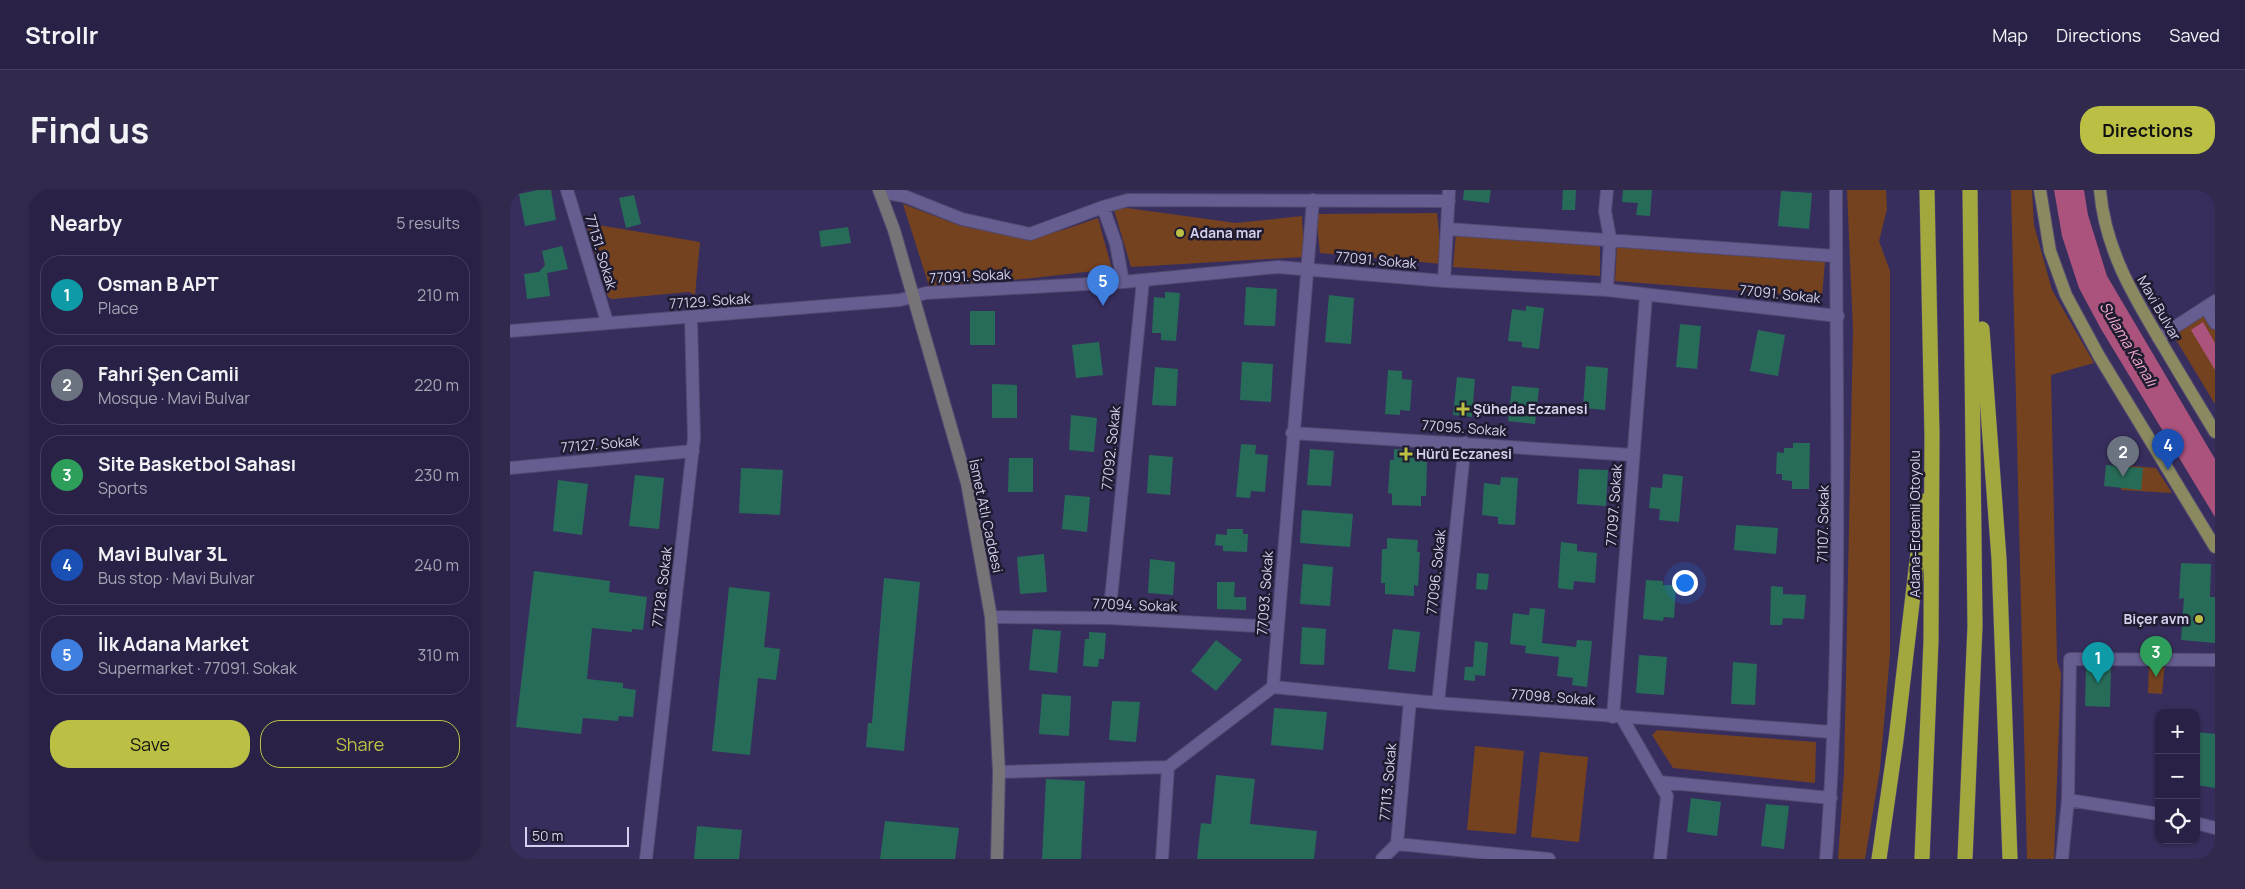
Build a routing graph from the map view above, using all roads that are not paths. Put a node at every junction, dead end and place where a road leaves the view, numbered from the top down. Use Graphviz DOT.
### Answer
graph roads {
  1 [pos="567,190"];
  2 [pos="1607,190"];
  3 [pos="1836,190"];
  4 [pos="1927,190"];
  5 [pos="1970,190"];
  6 [pos="2040,190"];
  7 [pos="2100,190"];
  8 [pos="879,191"];
  9 [pos="1260,195"];
  10 [pos="1449,195"];
  11 [pos="1313,200"];
  12 [pos="1103,207"];
  13 [pos="1972,219"];
  14 [pos="1448,229"];
  15 [pos="1610,238"];
  16 [pos="1836,256"];
  17 [pos="1306,270"];
  18 [pos="1142,281"];
  19 [pos="1444,281"];
  20 [pos="1123,282"];
  21 [pos="1607,290"];
  22 [pos="1646,296"];
  23 [pos="912,298"];
  24 [pos="2210,304"];
  25 [pos="1838,316"];
  26 [pos="691,318"];
  27 [pos="607,322"];
  28 [pos="2215,322"];
  29 [pos="510,331"];
  30 [pos="2158,338"];
  31 [pos="2215,432"];
  32 [pos="1292,433"];
  33 [pos="1932,435"];
  34 [pos="1465,443"];
  35 [pos="693,451"];
  36 [pos="1633,455"];
  37 [pos="510,468"];
  38 [pos="2215,547"];
  39 [pos="991,618"];
  40 [pos="1109,618"];
  41 [pos="1278,627"];
  42 [pos="2215,660"];
  43 [pos="1273,687"];
  44 [pos="1410,701"];
  45 [pos="1438,704"];
  46 [pos="1617,717"];
  47 [pos="1832,732"];
  48 [pos="1168,768"];
  49 [pos="998,772"];
  50 [pos="1659,782"];
  51 [pos="1830,798"];
  52 [pos="2068,800"];
  53 [pos="2155,813"];
  54 [pos="2200,824"];
  55 [pos="2215,828"];
  56 [pos="1397,844"];
  57 [pos="1485,856"];
  58 [pos="646,859"];
  59 [pos="997,859"];
  60 [pos="1162,859"];
  61 [pos="1382,859"];
  62 [pos="1549,859"];
  63 [pos="1660,859"];
  64 [pos="1826,859"];
  65 [pos="1879,859"];
  66 [pos="1922,859"];
  67 [pos="1965,859"];
  68 [pos="2010,859"];
  69 [pos="2062,859"];
  1 -- 27 [label="street, 77131. Sokak"];
  2 -- 15 [label="street"];
  3 -- 16 [label="street, 71107. Sokak"];
  4 -- 33 [label="highway, Adana-Erdemli Otoyolu"];
  5 -- 13 [label="highway"];
  6 -- 38 [label="main road"];
  7 -- 30 [label="main road, Mavi Bulvar"];
  8 -- 12 [label="street"];
  8 -- 23 [label="main road, İsmet Atlı Caddesi"];
  9 -- 11 [label="street"];
  9 -- 12 [label="street"];
  10 -- 11 [label="street"];
  10 -- 14 [label="street"];
  11 -- 17 [label="street, 77093. Sokak"];
  12 -- 20 [label="street"];
  13 -- 67 [label="highway"];
  13 -- 68 [label="highway"];
  14 -- 15 [label="street"];
  14 -- 19 [label="street"];
  15 -- 16 [label="street"];
  15 -- 21 [label="street"];
  16 -- 25 [label="street, 71107. Sokak"];
  17 -- 18 [label="street, 77091. Sokak"];
  17 -- 19 [label="street, 77091. Sokak"];
  17 -- 32 [label="street, 77093. Sokak"];
  18 -- 20 [label="street, 77091. Sokak"];
  18 -- 40 [label="street, 77092. Sokak"];
  19 -- 21 [label="street, 77091. Sokak"];
  20 -- 23 [label="street, 77091. Sokak"];
  21 -- 22 [label="street, 77091. Sokak"];
  22 -- 25 [label="street, 77091. Sokak"];
  22 -- 36 [label="street, 77097. Sokak"];
  23 -- 26 [label="street, 77129. Sokak"];
  23 -- 39 [label="main road, İsmet Atlı Caddesi"];
  24 -- 28 [label="street"];
  24 -- 30 [label="street"];
  25 -- 47 [label="street, 71107. Sokak"];
  26 -- 27 [label="street, 77129. Sokak"];
  26 -- 35 [label="street, 77128. Sokak"];
  27 -- 29 [label="street, 77129. Sokak"];
  30 -- 31 [label="main road, Mavi Bulvar"];
  32 -- 34 [label="street, 77095. Sokak"];
  32 -- 41 [label="street, 77093. Sokak"];
  33 -- 65 [label="highway"];
  33 -- 66 [label="highway, Adana-Erdemli Otoyolu"];
  34 -- 36 [label="street, 77095. Sokak"];
  34 -- 45 [label="street, 77096. Sokak"];
  35 -- 37 [label="street, 77127. Sokak"];
  35 -- 58 [label="street, 77128. Sokak"];
  36 -- 46 [label="street, 77097. Sokak"];
  39 -- 40 [label="street, 77094. Sokak"];
  39 -- 49 [label="main road, İsmet Atlı Caddesi"];
  40 -- 41 [label="street, 77094. Sokak"];
  41 -- 43 [label="street, 77093. Sokak"];
  42 -- 52 [label="street"];
  43 -- 44 [label="street, 77098. Sokak"];
  43 -- 48 [label="street"];
  44 -- 45 [label="street, 77098. Sokak"];
  44 -- 56 [label="street, 77113. Sokak"];
  45 -- 46 [label="street, 77098. Sokak"];
  46 -- 47 [label="street, 77098. Sokak"];
  46 -- 50 [label="street"];
  47 -- 51 [label="street, 71107. Sokak"];
  48 -- 49 [label="street"];
  48 -- 60 [label="street"];
  49 -- 59 [label="main road, İsmet Atlı Caddesi"];
  50 -- 51 [label="street"];
  50 -- 63 [label="street"];
  51 -- 64 [label="street, 71107. Sokak"];
  52 -- 53 [label="street"];
  52 -- 69 [label="street"];
  54 -- 55 [label="street"];
  56 -- 57 [label="street"];
  56 -- 61 [label="street"];
  57 -- 62 [label="street"];
}
